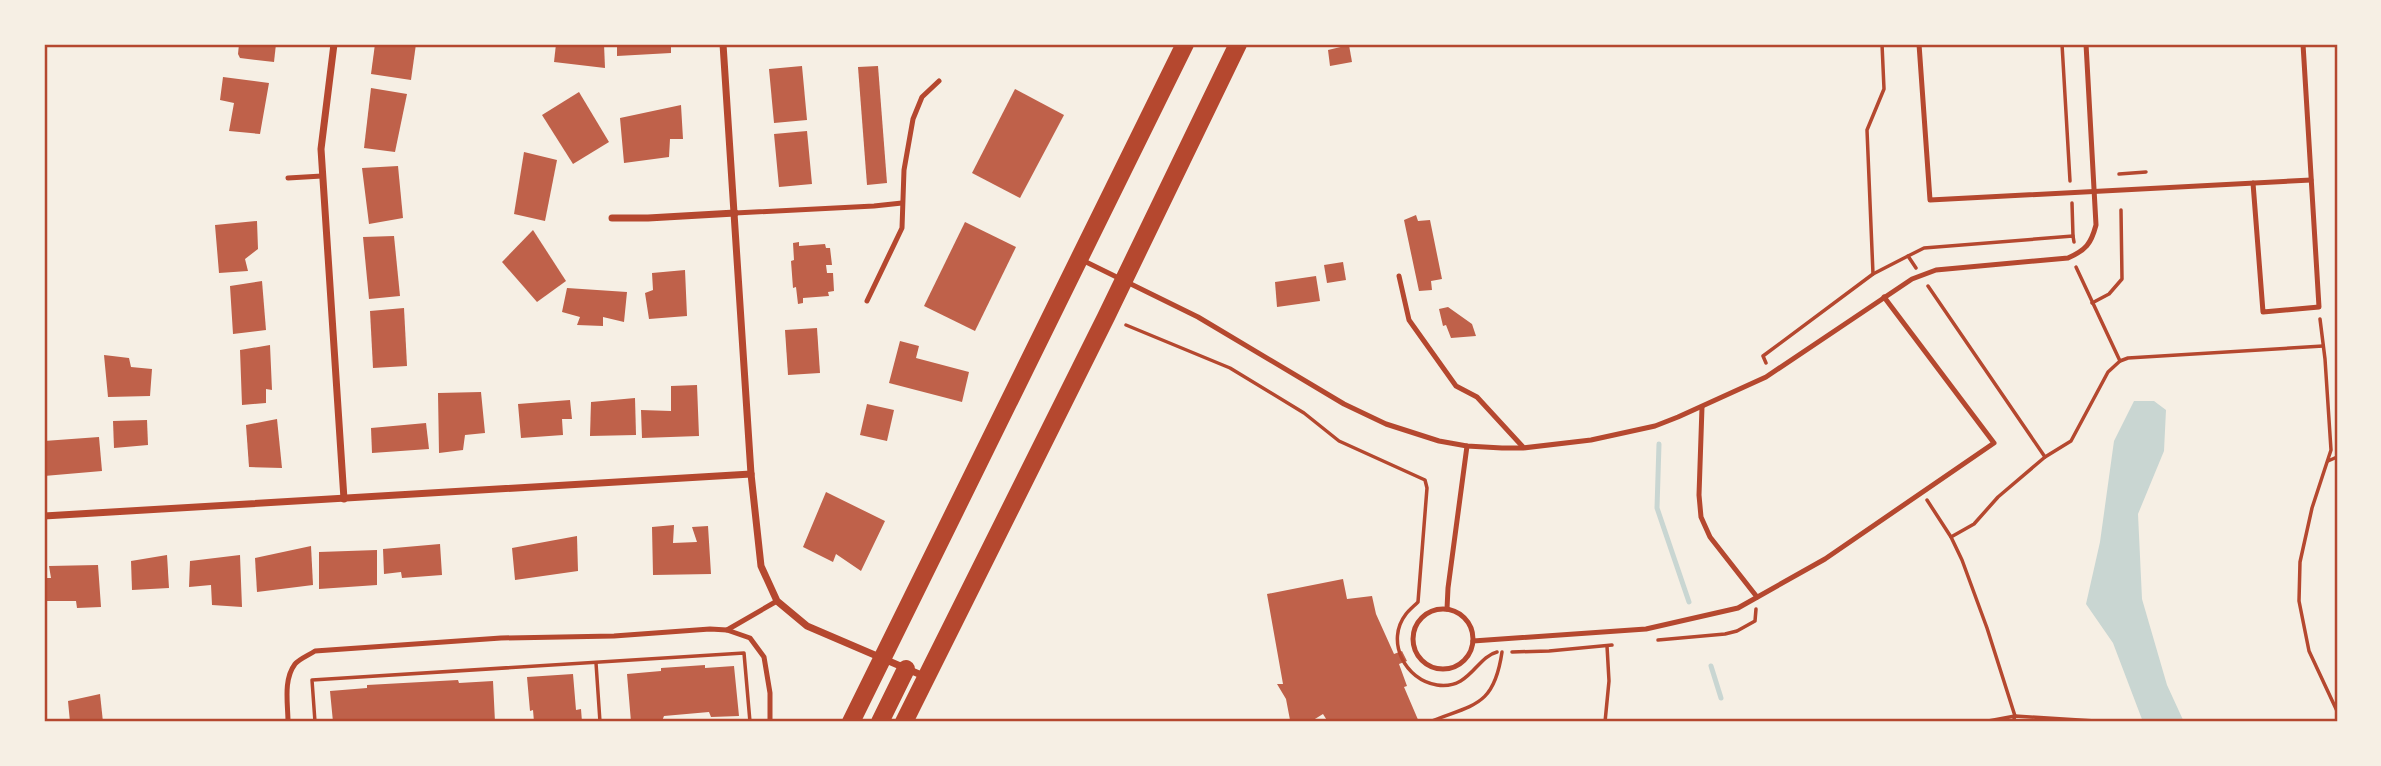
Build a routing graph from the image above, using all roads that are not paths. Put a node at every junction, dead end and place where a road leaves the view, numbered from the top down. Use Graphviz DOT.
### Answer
graph roads {
  1 [pos="334,44"];
  2 [pos="723,44"];
  3 [pos="1185,44"];
  4 [pos="1238,44"];
  5 [pos="1919,44"];
  6 [pos="2086,44"];
  7 [pos="2303,44"];
  8 [pos="939,81"];
  9 [pos="322,176"];
  10 [pos="288,178"];
  11 [pos="2311,180"];
  12 [pos="2253,183"];
  13 [pos="2095,192"];
  14 [pos="902,203"];
  15 [pos="735,212"];
  16 [pos="612,218"];
  17 [pos="1079,259"];
  18 [pos="1399,276"];
  19 [pos="1124,280"];
  20 [pos="1884,297"];
  21 [pos="867,301"];
  22 [pos="1702,407"];
  23 [pos="1467,446"];
  24 [pos="1523,448"];
  25 [pos="751,474"];
  26 [pos="344,499"];
  27 [pos="44,516"];
  28 [pos="1757,597"];
  29 [pos="777,601"];
  30 [pos="1447,609"];
  31 [pos="727,630"];
  32 [pos="1474,641"];
  33 [pos="881,660"];
  34 [pos="906,669"];
  35 [pos="926,677"];
  36 [pos="288,722"];
  37 [pos="770,722"];
  38 [pos="851,722"];
  39 [pos="880,722"];
  40 [pos="904,722"];
  1 -- 9 [label="street"];
  2 -- 15 [label="street"];
  3 -- 17 [label="main road"];
  4 -- 19 [label="main road"];
  5 -- 13 [label="lane"];
  6 -- 13 [label="lane"];
  7 -- 11 [label="lane"];
  8 -- 14 [label="lane"];
  9 -- 10 [label="lane"];
  9 -- 26 [label="street"];
  11 -- 12 [label="lane"];
  11 -- 12 [label="lane"];
  12 -- 13 [label="lane"];
  13 -- 20 [label="lane"];
  14 -- 15 [label="lane"];
  14 -- 21 [label="lane"];
  15 -- 16 [label="street"];
  15 -- 25 [label="street"];
  17 -- 19 [label="lane"];
  17 -- 33 [label="main road"];
  18 -- 24 [label="lane"];
  19 -- 23 [label="lane"];
  19 -- 35 [label="main road"];
  20 -- 22 [label="lane"];
  20 -- 28 [label="lane"];
  22 -- 24 [label="lane"];
  22 -- 28 [label="lane"];
  23 -- 24 [label="lane"];
  23 -- 30 [label="lane"];
  25 -- 26 [label="street"];
  25 -- 29 [label="street"];
  26 -- 27 [label="street"];
  28 -- 32 [label="lane"];
  29 -- 31 [label="lane"];
  29 -- 33 [label="street"];
  30 -- 32 [label="lane"];
  30 -- 32 [label="lane"];
  31 -- 36 [label="lane"];
  31 -- 37 [label="lane"];
  33 -- 34 [label="street"];
  33 -- 38 [label="main road"];
  34 -- 35 [label="street"];
  34 -- 39 [label="main road"];
  35 -- 40 [label="main road"];
}
